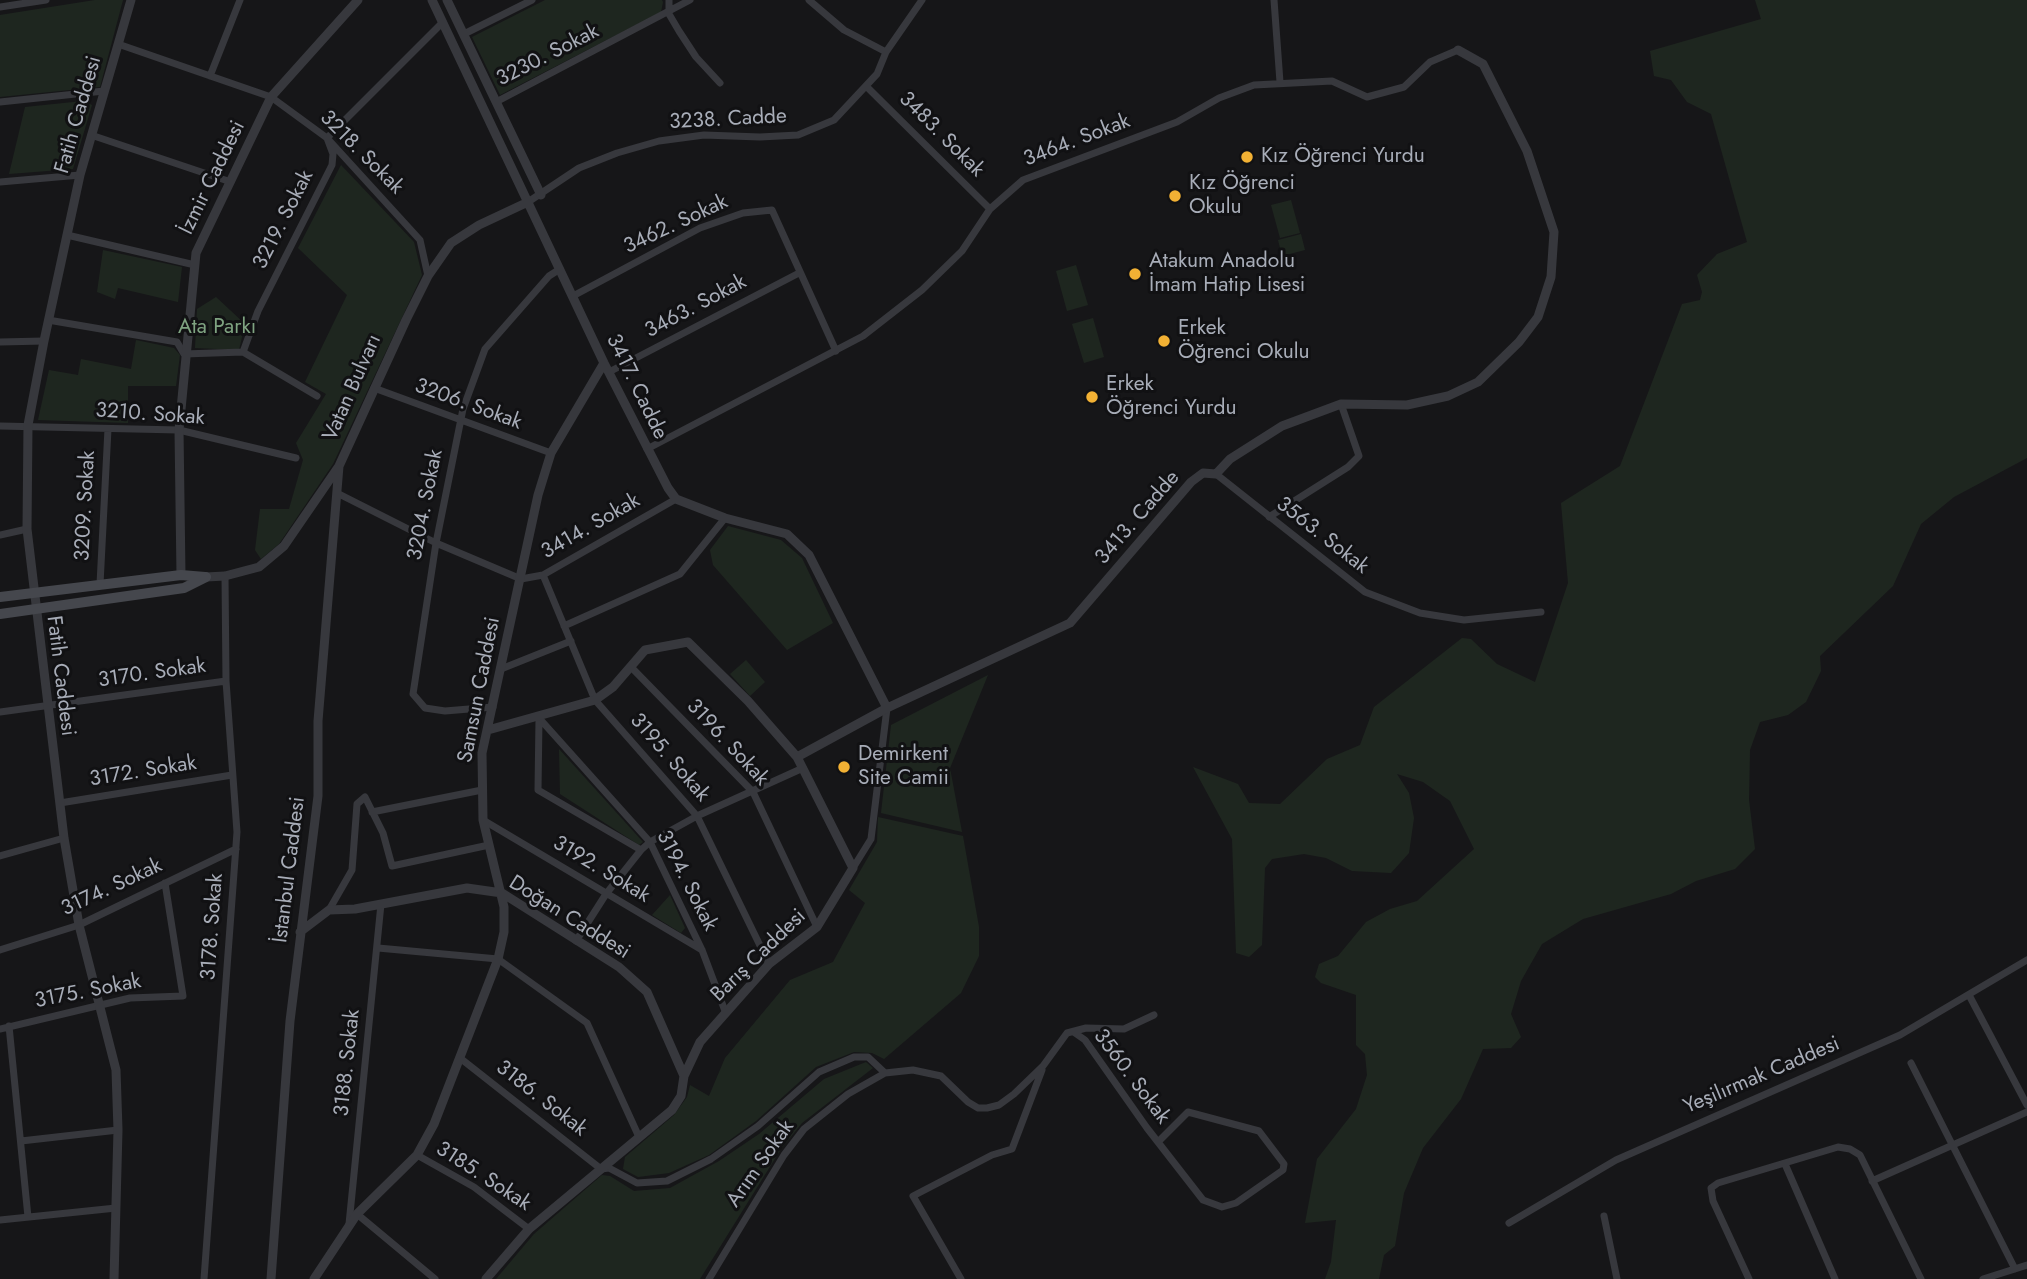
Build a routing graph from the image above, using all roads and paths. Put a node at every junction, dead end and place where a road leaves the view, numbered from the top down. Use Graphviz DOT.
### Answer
graph roads {
  1 [pos="46,0"];
  2 [pos="131,0"];
  3 [pos="240,0"];
  4 [pos="358,0"];
  5 [pos="432,0"];
  6 [pos="447,0"];
  7 [pos="532,0"];
  8 [pos="668,0"];
  9 [pos="690,0"];
  10 [pos="922,0"];
  11 [pos="1274,0"];
  12 [pos="812,1"];
  13 [pos="0,7"];
  14 [pos="669,14"];
  15 [pos="443,23"];
  16 [pos="464,34"];
  17 [pos="118,44"];
  18 [pos="1458,50"];
  19 [pos="886,52"];
  20 [pos="210,76"];
  21 [pos="1280,82"];
  22 [pos="720,83"];
  23 [pos="867,86"];
  24 [pos="104,91"];
  25 [pos="271,97"];
  26 [pos="0,102"];
  27 [pos="496,102"];
  28 [pos="91,135"];
  29 [pos="327,138"];
  30 [pos="80,175"];
  31 [pos="0,182"];
  32 [pos="231,182"];
  33 [pos="541,195"];
  34 [pos="528,202"];
  35 [pos="990,209"];
  36 [pos="67,236"];
  37 [pos="195,265"];
  38 [pos="560,269"];
  39 [pos="799,273"];
  40 [pos="428,276"];
  41 [pos="573,296"];
  42 [pos="48,320"];
  43 [pos="44,341"];
  44 [pos="0,342"];
  45 [pos="836,351"];
  46 [pos="243,352"];
  47 [pos="184,354"];
  48 [pos="604,363"];
  49 [pos="609,372"];
  50 [pos="374,388"];
  51 [pos="317,396"];
  52 [pos="1341,404"];
  53 [pos="460,422"];
  54 [pos="28,425"];
  55 [pos="0,426"];
  56 [pos="108,429"];
  57 [pos="179,430"];
  58 [pos="647,449"];
  59 [pos="551,453"];
  60 [pos="296,458"];
  61 [pos="339,466"];
  62 [pos="1216,474"];
  63 [pos="337,493"];
  64 [pos="676,499"];
  65 [pos="1269,517"];
  66 [pos="725,518"];
  67 [pos="27,528"];
  68 [pos="0,535"];
  69 [pos="436,543"];
  70 [pos="181,575"];
  71 [pos="543,575"];
  72 [pos="225,576"];
  73 [pos="206,577"];
  74 [pos="521,579"];
  75 [pos="100,584"];
  76 [pos="33,593"];
  77 [pos="0,597"];
  78 [pos="34,611"];
  79 [pos="1541,612"];
  80 [pos="0,614"];
  81 [pos="564,626"];
  82 [pos="571,641"];
  83 [pos="632,668"];
  84 [pos="501,669"];
  85 [pos="226,681"];
  86 [pos="595,699"];
  87 [pos="46,707"];
  88 [pos="493,708"];
  89 [pos="887,708"];
  90 [pos="0,712"];
  91 [pos="539,718"];
  92 [pos="488,730"];
  93 [pos="796,757"];
  94 [pos="803,768"];
  95 [pos="232,775"];
  96 [pos="482,790"];
  97 [pos="753,792"];
  98 [pos="60,803"];
  99 [pos="372,812"];
  100 [pos="697,816"];
  101 [pos="483,820"];
  102 [pos="64,838"];
  103 [pos="650,842"];
  104 [pos="489,845"];
  105 [pos="236,849"];
  106 [pos="641,850"];
  107 [pos="0,856"];
  108 [pos="853,868"];
  109 [pos="165,883"];
  110 [pos="502,893"];
  111 [pos="606,894"];
  112 [pos="381,905"];
  113 [pos="329,910"];
  114 [pos="79,925"];
  115 [pos="817,927"];
  116 [pos="300,932"];
  117 [pos="576,940"];
  118 [pos="378,948"];
  119 [pos="0,950"];
  120 [pos="702,950"];
  121 [pos="498,959"];
  122 [pos="2027,960"];
  123 [pos="769,964"];
  124 [pos="1969,995"];
  125 [pos="98,1006"];
  126 [pos="725,1011"];
  127 [pos="1154,1015"];
  128 [pos="9,1026"];
  129 [pos="0,1029"];
  130 [pos="1075,1033"];
  131 [pos="460,1058"];
  132 [pos="1911,1063"];
  133 [pos="1043,1066"];
  134 [pos="885,1073"];
  135 [pos="684,1076"];
  136 [pos="2027,1105"];
  137 [pos="2027,1112"];
  138 [pos="118,1130"];
  139 [pos="639,1137"];
  140 [pos="20,1141"];
  141 [pos="1158,1142"];
  142 [pos="1955,1145"];
  143 [pos="620,1153"];
  144 [pos="418,1155"];
  145 [pos="1786,1164"];
  146 [pos="601,1168"];
  147 [pos="618,1172"];
  148 [pos="1872,1181"];
  149 [pos="116,1208"];
  150 [pos="357,1214"];
  151 [pos="1604,1216"];
  152 [pos="28,1217"];
  153 [pos="0,1220"];
  154 [pos="1509,1223"];
  155 [pos="349,1225"];
  156 [pos="529,1228"];
  157 [pos="2027,1265"];
  158 [pos="2015,1269"];
  159 [pos="114,1279"];
  160 [pos="204,1279"];
  161 [pos="271,1279"];
  162 [pos="314,1279"];
  163 [pos="435,1279"];
  164 [pos="486,1279"];
  165 [pos="709,1279"];
  166 [pos="961,1279"];
  167 [pos="1617,1279"];
  168 [pos="1749,1279"];
  169 [pos="1835,1279"];
  170 [pos="1921,1279"];
  171 [pos="1983,1279"];
  1 -- 13 [label="street"];
  2 -- 17 [label="street, Fatih Caddesi"];
  3 -- 20 [label="street"];
  4 -- 25 [label="street, İzmir Caddesi"];
  5 -- 15 [label="street, 3417. Cadde"];
  6 -- 16 [label="street"];
  7 -- 16 [label="street"];
  8 -- 14 [label="street"];
  9 -- 14 [label="street, 3230. Sokak"];
  10 -- 19 [label="street, 3238. Cadde"];
  11 -- 21 [label="street"];
  12 -- 19 [label="street"];
  14 -- 22 [label="street"];
  14 -- 27 [label="street, 3230. Sokak"];
  15 -- 29 [label="street"];
  15 -- 34 [label="street, 3417. Cadde"];
  16 -- 27 [label="street"];
  17 -- 20 [label="street, 3218. Sokak"];
  17 -- 24 [label="street, Fatih Caddesi"];
  18 -- 21 [label="street, 3464. Sokak"];
  18 -- 52 [label="street, 3413. Cadde"];
  19 -- 23 [label="street, 3238. Cadde"];
  20 -- 25 [label="street, 3218. Sokak"];
  21 -- 35 [label="street, 3464. Sokak"];
  23 -- 33 [label="street, 3238. Cadde"];
  23 -- 35 [label="street, 3483. Sokak"];
  24 -- 26 [label="street"];
  24 -- 28 [label="street, Fatih Caddesi"];
  25 -- 29 [label="street, 3218. Sokak"];
  25 -- 32 [label="street, İzmir Caddesi"];
  27 -- 33 [label="street"];
  28 -- 30 [label="street, Fatih Caddesi"];
  28 -- 32 [label="street"];
  29 -- 40 [label="street, 3218. Sokak"];
  29 -- 46 [label="street, 3219. Sokak"];
  30 -- 31 [label="street"];
  30 -- 36 [label="street, Fatih Caddesi"];
  32 -- 37 [label="street, İzmir Caddesi"];
  33 -- 34 [label="street, 3238. Cadde"];
  34 -- 38 [label="street, 3417. Cadde"];
  34 -- 40 [label="street, Vatan Bulvarı"];
  35 -- 45 [label="street, 3464. Sokak"];
  36 -- 37 [label="street"];
  36 -- 42 [label="street, Fatih Caddesi"];
  37 -- 47 [label="street, İzmir Caddesi"];
  38 -- 41 [label="street, 3417. Cadde"];
  38 -- 53 [label="street, 3204. Sokak"];
  39 -- 41 [label="street, 3462. Sokak"];
  39 -- 45 [label="street, 3462. Sokak"];
  39 -- 49 [label="street, 3463. Sokak"];
  40 -- 50 [label="street, Vatan Bulvarı"];
  41 -- 48 [label="street, 3417. Cadde"];
  42 -- 43 [label="street, Fatih Caddesi"];
  42 -- 47 [label="street"];
  43 -- 44 [label="street"];
  43 -- 54 [label="street, Fatih Caddesi"];
  45 -- 58 [label="street, 3464. Sokak"];
  46 -- 47 [label="street"];
  46 -- 51 [label="street"];
  47 -- 57 [label="street, İzmir Caddesi"];
  48 -- 49 [label="street, 3417. Cadde"];
  48 -- 59 [label="street, Samsun Caddesi"];
  49 -- 58 [label="street, 3417. Cadde"];
  50 -- 53 [label="street, 3206. Sokak"];
  50 -- 61 [label="street, Vatan Bulvarı"];
  52 -- 62 [label="street, 3413. Cadde"];
  52 -- 65 [label="street"];
  53 -- 59 [label="street, 3206. Sokak"];
  53 -- 69 [label="street, 3204. Sokak"];
  54 -- 55 [label="street, 3210. Sokak"];
  54 -- 56 [label="street, 3210. Sokak"];
  54 -- 67 [label="street, Fatih Caddesi"];
  56 -- 57 [label="street, 3210. Sokak"];
  56 -- 75 [label="street, 3209. Sokak"];
  57 -- 60 [label="street, 3210. Sokak"];
  57 -- 70 [label="street, İzmir Caddesi"];
  58 -- 64 [label="street, 3417. Cadde"];
  59 -- 74 [label="street, Samsun Caddesi"];
  61 -- 63 [label="street, İstanbul Caddesi"];
  61 -- 72 [label="street, Vatan Bulvarı"];
  62 -- 65 [label="street, 3563. Sokak"];
  62 -- 89 [label="street, 3413. Cadde"];
  63 -- 69 [label="street"];
  63 -- 116 [label="street, İstanbul Caddesi"];
  64 -- 66 [label="street"];
  64 -- 71 [label="street, 3414. Sokak"];
  65 -- 79 [label="street, 3563. Sokak"];
  66 -- 81 [label="street"];
  66 -- 89 [label="street"];
  67 -- 68 [label="street"];
  67 -- 76 [label="street, Fatih Caddesi"];
  69 -- 74 [label="street"];
  69 -- 88 [label="street, 3204. Sokak"];
  70 -- 73 [label="main road, Vatan Bulvarı"];
  70 -- 75 [label="main road, Vatan Bulvarı"];
  71 -- 74 [label="street, 3414. Sokak"];
  71 -- 81 [label="street, 3195. Sokak"];
  72 -- 73 [label="street, Vatan Bulvarı"];
  72 -- 85 [label="street, 3178. Sokak"];
  73 -- 78 [label="main road, Vatan Bulvarı"];
  74 -- 84 [label="street, Samsun Caddesi"];
  75 -- 76 [label="main road, Vatan Bulvarı"];
  76 -- 77 [label="main road, Vatan Bulvarı"];
  76 -- 78 [label="street, Fatih Caddesi"];
  78 -- 80 [label="main road, Vatan Bulvarı"];
  78 -- 87 [label="street, Fatih Caddesi"];
  81 -- 82 [label="street, 3195. Sokak"];
  82 -- 84 [label="street"];
  82 -- 86 [label="street, 3195. Sokak"];
  83 -- 86 [label="street"];
  83 -- 93 [label="street"];
  83 -- 97 [label="street, 3196. Sokak"];
  84 -- 88 [label="street, Samsun Caddesi"];
  85 -- 87 [label="street, 3170. Sokak"];
  85 -- 95 [label="street, 3178. Sokak"];
  86 -- 91 [label="street"];
  86 -- 100 [label="street, 3195. Sokak"];
  87 -- 90 [label="street, 3170. Sokak"];
  87 -- 98 [label="street, Fatih Caddesi"];
  88 -- 92 [label="street, Samsun Caddesi"];
  89 -- 93 [label="street, 3413. Cadde"];
  89 -- 108 [label="street"];
  91 -- 92 [label="street"];
  91 -- 103 [label="street, 3194. Sokak"];
  91 -- 106 [label="street"];
  92 -- 96 [label="street, Samsun Caddesi"];
  93 -- 94 [label="street"];
  94 -- 97 [label="street"];
  94 -- 108 [label="street"];
  95 -- 98 [label="street, 3172. Sokak"];
  95 -- 105 [label="street, 3178. Sokak"];
  96 -- 99 [label="street"];
  96 -- 101 [label="street, Samsun Caddesi"];
  97 -- 100 [label="street"];
  97 -- 115 [label="street, 3196. Sokak"];
  98 -- 102 [label="street, Fatih Caddesi"];
  99 -- 104 [label="street"];
  99 -- 113 [label="street"];
  100 -- 103 [label="street"];
  100 -- 123 [label="street, 3195. Sokak"];
  101 -- 104 [label="street, Samsun Caddesi"];
  101 -- 111 [label="street, 3192. Sokak"];
  102 -- 107 [label="street"];
  102 -- 114 [label="street, Fatih Caddesi"];
  103 -- 106 [label="street"];
  103 -- 120 [label="street, 3194. Sokak"];
  104 -- 110 [label="street, Samsun Caddesi"];
  105 -- 109 [label="street, 3174. Sokak"];
  105 -- 160 [label="street, 3178. Sokak"];
  106 -- 111 [label="street"];
  108 -- 115 [label="street, Barış Caddesi"];
  109 -- 114 [label="street, 3174. Sokak"];
  109 -- 125 [label="street, 3175. Sokak"];
  110 -- 112 [label="street, Doğan Caddesi"];
  110 -- 117 [label="street, Doğan Caddesi"];
  110 -- 121 [label="street, Samsun Caddesi"];
  111 -- 117 [label="street"];
  111 -- 120 [label="street, 3192. Sokak"];
  112 -- 113 [label="street, Doğan Caddesi"];
  112 -- 118 [label="street, 3188. Sokak"];
  113 -- 116 [label="street"];
  114 -- 119 [label="street, 3174. Sokak"];
  114 -- 125 [label="street, Fatih Caddesi"];
  115 -- 123 [label="street, Barış Caddesi"];
  116 -- 161 [label="street, İstanbul Caddesi"];
  117 -- 135 [label="street, Doğan Caddesi"];
  118 -- 121 [label="street"];
  118 -- 155 [label="street, 3188. Sokak"];
  120 -- 126 [label="street, 3194. Sokak"];
  121 -- 131 [label="street, Samsun Caddesi"];
  121 -- 139 [label="street"];
  122 -- 124 [label="street, Yeşilırmak Caddesi"];
  123 -- 126 [label="street, Barış Caddesi"];
  124 -- 136 [label="street"];
  124 -- 154 [label="street, Yeşilırmak Caddesi"];
  125 -- 128 [label="street, 3175. Sokak"];
  125 -- 138 [label="street, Fatih Caddesi"];
  126 -- 135 [label="street, Barış Caddesi"];
  127 -- 130 [label="street, 3560. Sokak"];
  128 -- 129 [label="street, 3175. Sokak"];
  128 -- 140 [label="street"];
  130 -- 133 [label="street"];
  130 -- 141 [label="street, 3560. Sokak"];
  131 -- 144 [label="street, Samsun Caddesi"];
  131 -- 146 [label="street, 3186. Sokak"];
  132 -- 142 [label="street"];
  133 -- 134 [label="street, Arım Sokak"];
  133 -- 166 [label="street"];
  134 -- 147 [label="street"];
  134 -- 165 [label="street, Arım Sokak"];
  135 -- 139 [label="street, Barış Caddesi"];
  137 -- 142 [label="street"];
  138 -- 140 [label="street"];
  138 -- 149 [label="street, Fatih Caddesi"];
  139 -- 143 [label="street, Barış Caddesi"];
  140 -- 152 [label="street"];
  141 -- 141 [label="street, 3560. Sokak"];
  142 -- 148 [label="street"];
  142 -- 158 [label="street"];
  143 -- 146 [label="street, Barış Caddesi"];
  143 -- 147 [label="street"];
  144 -- 150 [label="street, Samsun Caddesi"];
  144 -- 156 [label="street, 3185. Sokak"];
  145 -- 148 [label="street"];
  145 -- 168 [label="street"];
  145 -- 169 [label="street"];
  146 -- 147 [label="street"];
  146 -- 156 [label="street, Barış Caddesi"];
  148 -- 170 [label="street"];
  149 -- 152 [label="street"];
  149 -- 159 [label="street, Fatih Caddesi"];
  150 -- 155 [label="street, Samsun Caddesi"];
  150 -- 163 [label="street"];
  151 -- 167 [label="street"];
  152 -- 153 [label="street"];
  155 -- 162 [label="street, Samsun Caddesi"];
  156 -- 164 [label="street, Barış Caddesi"];
  157 -- 158 [label="street"];
  158 -- 171 [label="street"];
}
